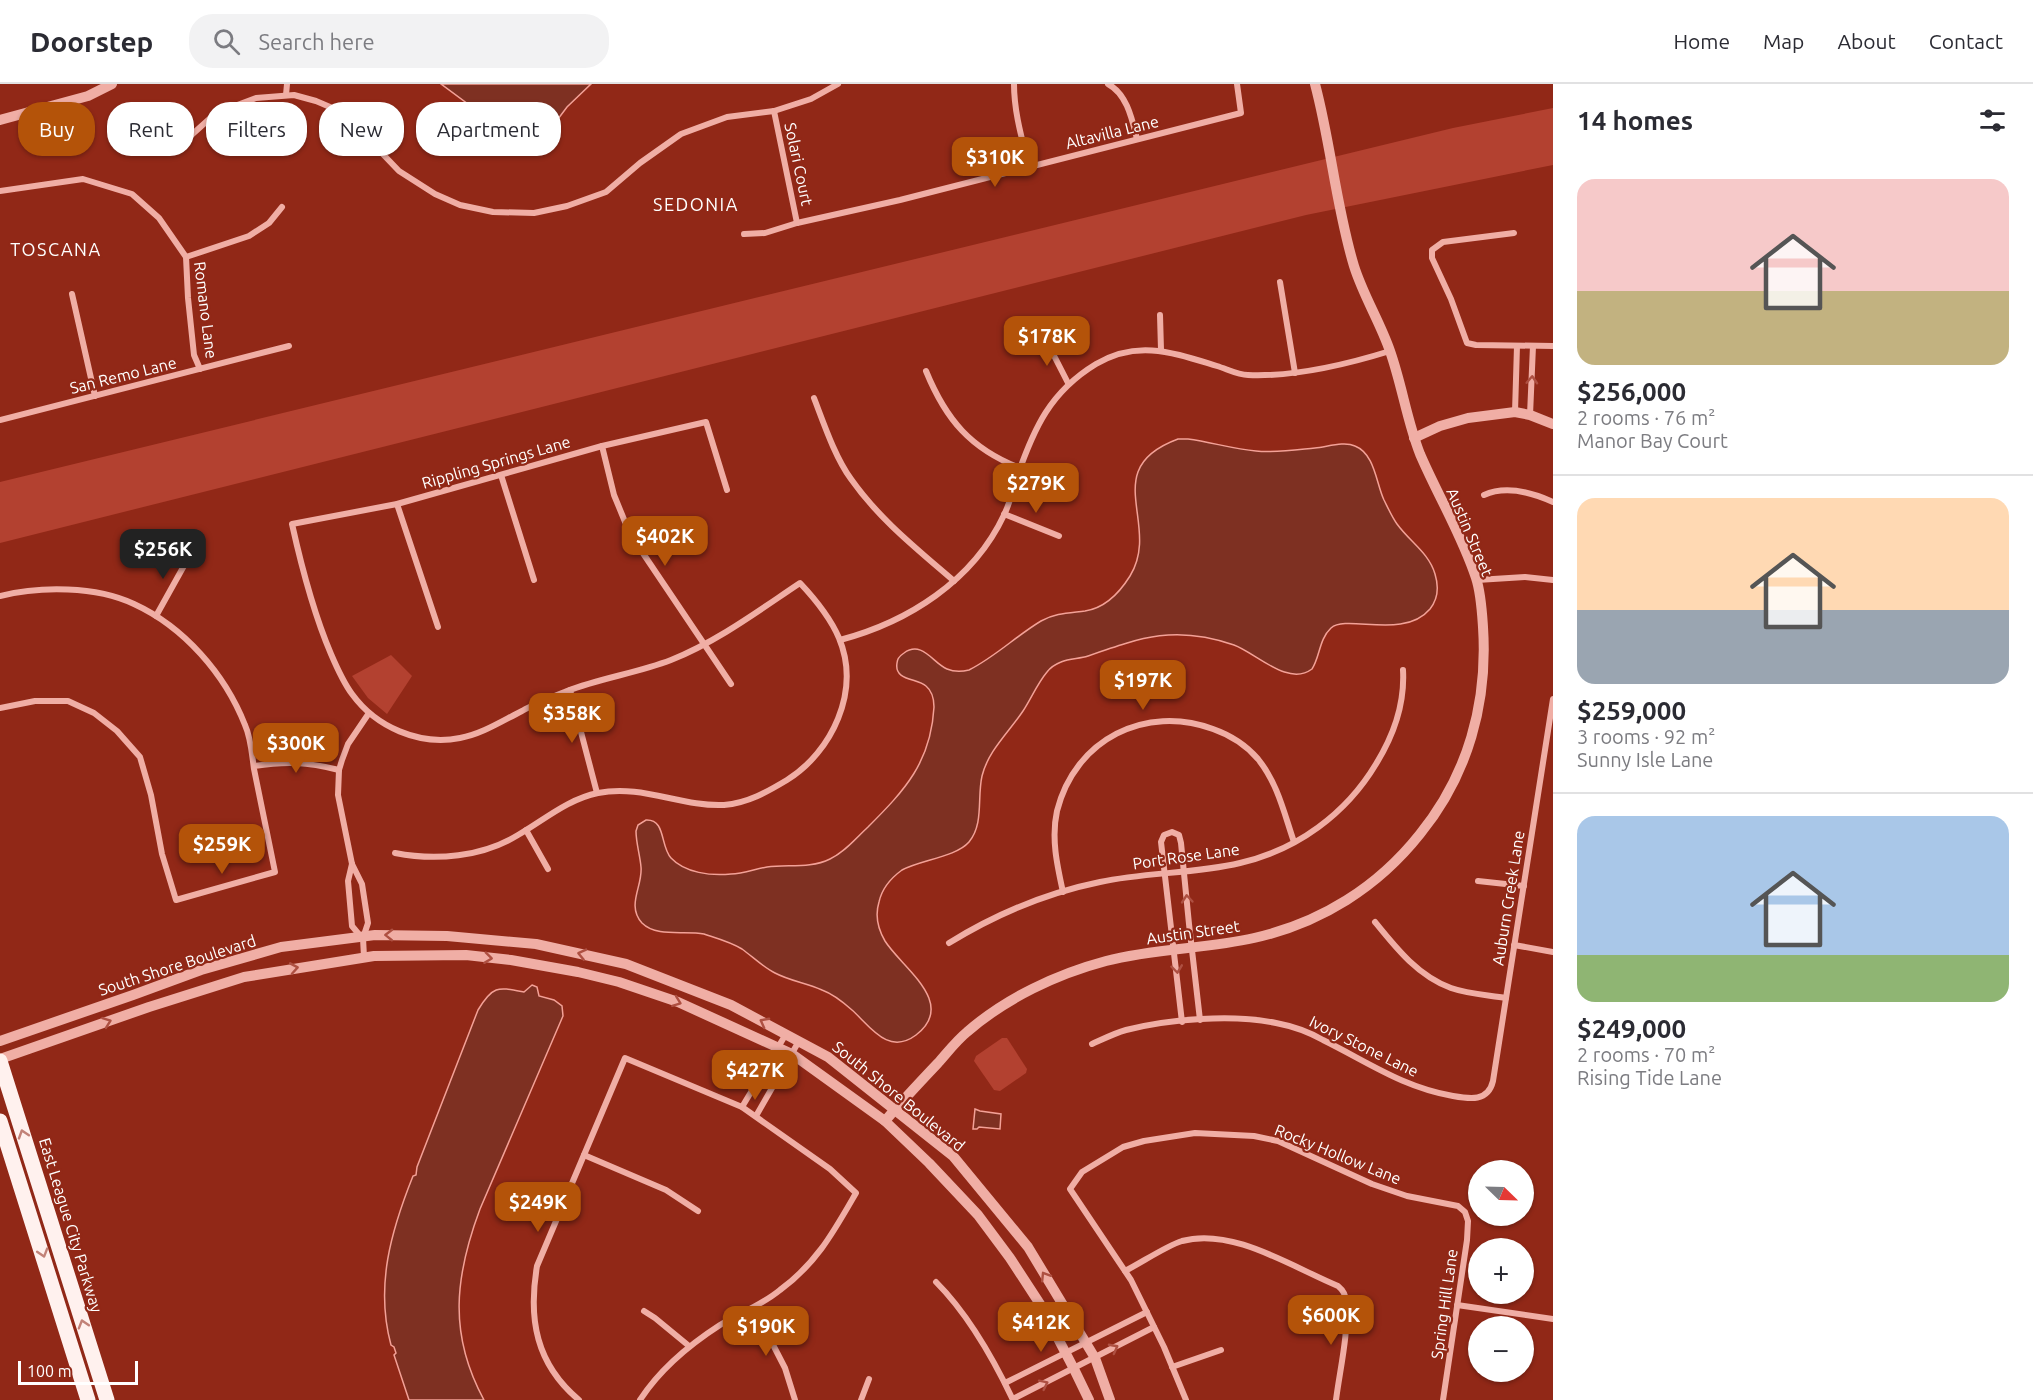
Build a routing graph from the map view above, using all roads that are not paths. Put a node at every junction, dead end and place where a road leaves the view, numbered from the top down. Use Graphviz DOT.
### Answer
graph roads {
  1 [pos="112,84"];
  2 [pos="286,84"];
  3 [pos="838,84"];
  4 [pos="1014,84"];
  5 [pos="1107,84"];
  6 [pos="1238,84"];
  7 [pos="1315,84"];
  8 [pos="99,87"];
  9 [pos="286,95"];
  10 [pos="774,111"];
  11 [pos="0,120"];
  12 [pos="194,133"];
  13 [pos="1137,139"];
  14 [pos="1029,167"];
  15 [pos="0,190"];
  16 [pos="282,207"];
  17 [pos="798,223"];
  18 [pos="744,234"];
  19 [pos="1514,234"];
  20 [pos="186,257"];
  21 [pos="1280,282"];
  22 [pos="72,294"];
  23 [pos="1161,315"];
  24 [pos="1046,340"];
  25 [pos="289,346"];
  26 [pos="1517,346"];
  27 [pos="1533,346"];
  28 [pos="1553,346"];
  29 [pos="1161,350"];
  30 [pos="1390,351"];
  31 [pos="200,369"];
  32 [pos="926,371"];
  33 [pos="1294,373"];
  34 [pos="1068,383"];
  35 [pos="95,396"];
  36 [pos="814,398"];
  37 [pos="1515,412"];
  38 [pos="1530,415"];
  39 [pos="0,420"];
  40 [pos="1553,424"];
  41 [pos="1414,438"];
  42 [pos="602,446"];
  43 [pos="1020,468"];
  44 [pos="501,475"];
  45 [pos="727,490"];
  46 [pos="1484,495"];
  47 [pos="1553,501"];
  48 [pos="397,504"];
  49 [pos="1004,514"];
  50 [pos="1059,536"];
  51 [pos="190,555"];
  52 [pos="534,580"];
  53 [pos="1477,580"];
  54 [pos="1553,580"];
  55 [pos="954,581"];
  56 [pos="0,596"];
  57 [pos="156,616"];
  58 [pos="438,627"];
  59 [pos="840,640"];
  60 [pos="705,644"];
  61 [pos="1403,670"];
  62 [pos="730,684"];
  63 [pos="570,690"];
  64 [pos="1553,699"];
  65 [pos="0,708"];
  66 [pos="369,713"];
  67 [pos="254,766"];
  68 [pos="339,770"];
  69 [pos="597,793"];
  70 [pos="526,830"];
  71 [pos="1294,842"];
  72 [pos="395,854"];
  73 [pos="351,864"];
  74 [pos="548,869"];
  75 [pos="1184,871"];
  76 [pos="1166,873"];
  77 [pos="1478,881"];
  78 [pos="1524,886"];
  79 [pos="1063,892"];
  80 [pos="1375,922"];
  81 [pos="363,938"];
  82 [pos="949,944"];
  83 [pos="1514,945"];
  84 [pos="1192,947"];
  85 [pos="1175,949"];
  86 [pos="1553,952"];
  87 [pos="364,957"];
  88 [pos="133,995"];
  89 [pos="1506,998"];
  90 [pos="138,1011"];
  91 [pos="1200,1020"];
  92 [pos="1182,1022"];
  93 [pos="786,1034"];
  94 [pos="0,1041"];
  95 [pos="799,1041"];
  96 [pos="1092,1044"];
  97 [pos="778,1047"];
  98 [pos="792,1054"];
  99 [pos="0,1060"];
  100 [pos="1483,1097"];
  101 [pos="742,1107"];
  102 [pos="895,1110"];
  103 [pos="756,1116"];
  104 [pos="0,1121"];
  105 [pos="885,1121"];
  106 [pos="584,1155"];
  107 [pos="698,1211"];
  108 [pos="1465,1212"];
  109 [pos="1125,1271"];
  110 [pos="936,1282"];
  111 [pos="1457,1305"];
  112 [pos="754,1308"];
  113 [pos="644,1311"];
  114 [pos="1147,1312"];
  115 [pos="1553,1318"];
  116 [pos="66,1327"];
  117 [pos="1154,1327"];
  118 [pos="1087,1343"];
  119 [pos="689,1346"];
  120 [pos="1221,1350"];
  121 [pos="1066,1354"];
  122 [pos="1095,1358"];
  123 [pos="1172,1367"];
  124 [pos="1074,1369"];
  125 [pos="869,1379"];
  126 [pos="1005,1383"];
  127 [pos="1013,1399"];
  128 [pos="88,1400"];
  129 [pos="96,1400"];
  130 [pos="107,1400"];
  131 [pos="579,1400"];
  132 [pos="640,1400"];
  133 [pos="795,1400"];
  134 [pos="861,1400"];
  135 [pos="1089,1400"];
  136 [pos="1110,1400"];
  137 [pos="1186,1400"];
  138 [pos="1336,1400"];
  139 [pos="1443,1400"];
  1 -- 8 [label="street"];
  2 -- 9 [label="street"];
  3 -- 10 [label="street"];
  4 -- 14 [label="street"];
  5 -- 13 [label="street"];
  6 -- 13 [label="street, Altavilla Lane"];
  7 -- 30 [label="street, Austin Street"];
  8 -- 11 [label="street"];
  9 -- 10 [label="street"];
  9 -- 12 [label="street"];
  10 -- 17 [label="street, Solari Court"];
  13 -- 14 [label="street, Altavilla Lane"];
  14 -- 17 [label="street, Altavilla Lane"];
  15 -- 20 [label="street, Romano Lane"];
  16 -- 20 [label="street"];
  17 -- 18 [label="street, Altavilla Lane"];
  19 -- 26 [label="street"];
  20 -- 31 [label="street, Romano Lane"];
  21 -- 33 [label="street"];
  22 -- 35 [label="street"];
  23 -- 29 [label="street"];
  24 -- 34 [label="street"];
  25 -- 31 [label="street, San Remo Lane"];
  26 -- 27 [label="street"];
  26 -- 37 [label="street"];
  27 -- 28 [label="street"];
  38 -- 27 [label="street, one-way"];
  29 -- 33 [label="street"];
  29 -- 34 [label="street"];
  30 -- 33 [label="street"];
  30 -- 41 [label="street, Austin Street"];
  31 -- 35 [label="street, San Remo Lane"];
  32 -- 43 [label="street"];
  34 -- 43 [label="street"];
  35 -- 39 [label="street, San Remo Lane"];
  36 -- 55 [label="street"];
  37 -- 38 [label="street"];
  37 -- 41 [label="street"];
  38 -- 40 [label="street"];
  41 -- 53 [label="street, Austin Street"];
  42 -- 44 [label="street, Rippling Springs Lane"];
  42 -- 45 [label="street, Rippling Springs Lane"];
  42 -- 60 [label="street"];
  43 -- 49 [label="street"];
  44 -- 48 [label="street, Rippling Springs Lane"];
  44 -- 52 [label="street"];
  46 -- 47 [label="street"];
  48 -- 58 [label="street"];
  48 -- 66 [label="street, Rippling Springs Lane"];
  49 -- 50 [label="street"];
  49 -- 55 [label="street"];
  51 -- 57 [label="street"];
  53 -- 54 [label="street"];
  53 -- 84 [label="street, Austin Street"];
  55 -- 59 [label="street"];
  56 -- 57 [label="street"];
  57 -- 67 [label="street"];
  59 -- 60 [label="street"];
  59 -- 69 [label="street"];
  60 -- 62 [label="street"];
  60 -- 63 [label="street"];
  61 -- 71 [label="street, Port Rose Lane"];
  63 -- 66 [label="street"];
  63 -- 69 [label="street"];
  64 -- 78 [label="street, Auburn Creek Lane"];
  65 -- 67 [label="street"];
  66 -- 68 [label="street"];
  67 -- 68 [label="street"];
  68 -- 73 [label="street"];
  69 -- 70 [label="street"];
  70 -- 72 [label="street"];
  70 -- 74 [label="street"];
  71 -- 75 [label="street, Port Rose Lane"];
  71 -- 79 [label="street"];
  73 -- 81 [label="street"];
  73 -- 81 [label="street"];
  75 -- 76 [label="street, Port Rose Lane"];
  75 -- 76 [label="street"];
  84 -- 75 [label="street, one-way"];
  76 -- 79 [label="street, Port Rose Lane"];
  76 -- 85 [label="street"];
  77 -- 78 [label="street"];
  78 -- 83 [label="street, Auburn Creek Lane"];
  79 -- 82 [label="street, Port Rose Lane"];
  80 -- 89 [label="street"];
  81 -- 87 [label="street"];
  81 -- 88 [label="street, South Shore Boulevard"];
  93 -- 81 [label="street, South Shore Boulevard, one-way"];
  83 -- 86 [label="street"];
  83 -- 89 [label="street, Auburn Creek Lane"];
  84 -- 85 [label="street, Austin Street"];
  84 -- 91 [label="street"];
  85 -- 92 [label="street, one-way"];
  85 -- 102 [label="street, Austin Street"];
  90 -- 87 [label="street, South Shore Boulevard, one-way"];
  87 -- 97 [label="street, South Shore Boulevard, one-way"];
  88 -- 90 [label="street"];
  88 -- 94 [label="street, South Shore Boulevard"];
  89 -- 100 [label="street, Auburn Creek Lane"];
  99 -- 90 [label="street, South Shore Boulevard, one-way"];
  91 -- 92 [label="street, Ivory Stone Lane"];
  91 -- 100 [label="street, Ivory Stone Lane"];
  92 -- 96 [label="street, Ivory Stone Lane"];
  93 -- 95 [label="street, South Shore Boulevard"];
  93 -- 97 [label="street"];
  95 -- 98 [label="street"];
  95 -- 102 [label="street, South Shore Boulevard"];
  97 -- 98 [label="street, South Shore Boulevard"];
  97 -- 101 [label="street"];
  98 -- 103 [label="street"];
  98 -- 105 [label="street, South Shore Boulevard"];
  130 -- 99 [label="main road, East League City Parkway, one-way"];
  101 -- 103 [label="street"];
  101 -- 106 [label="street"];
  102 -- 105 [label="street, Austin Street"];
  118 -- 102 [label="street, South Shore Boulevard, one-way"];
  103 -- 112 [label="street"];
  104 -- 116 [label="main road, one-way"];
  105 -- 121 [label="street, South Shore Boulevard"];
  106 -- 107 [label="street"];
  106 -- 131 [label="street"];
  108 -- 109 [label="street, Rocky Hollow Lane"];
  108 -- 111 [label="street, Spring Hill Lane"];
  109 -- 114 [label="street"];
  109 -- 138 [label="street"];
  110 -- 126 [label="street"];
  111 -- 115 [label="street"];
  111 -- 139 [label="street, Spring Hill Lane"];
  112 -- 119 [label="street"];
  112 -- 133 [label="street"];
  113 -- 119 [label="street"];
  114 -- 117 [label="street"];
  114 -- 118 [label="street"];
  116 -- 128 [label="main road"];
  116 -- 129 [label="main road"];
  122 -- 117 [label="street, one-way"];
  117 -- 123 [label="street"];
  118 -- 121 [label="street"];
  118 -- 122 [label="street, South Shore Boulevard"];
  119 -- 132 [label="street"];
  120 -- 123 [label="street"];
  121 -- 124 [label="street, South Shore Boulevard"];
  121 -- 126 [label="street"];
  122 -- 124 [label="street"];
  122 -- 136 [label="street, South Shore Boulevard"];
  123 -- 137 [label="street"];
  127 -- 124 [label="street, one-way"];
  124 -- 135 [label="street, South Shore Boulevard"];
  125 -- 134 [label="street"];
  126 -- 127 [label="street"];
}
